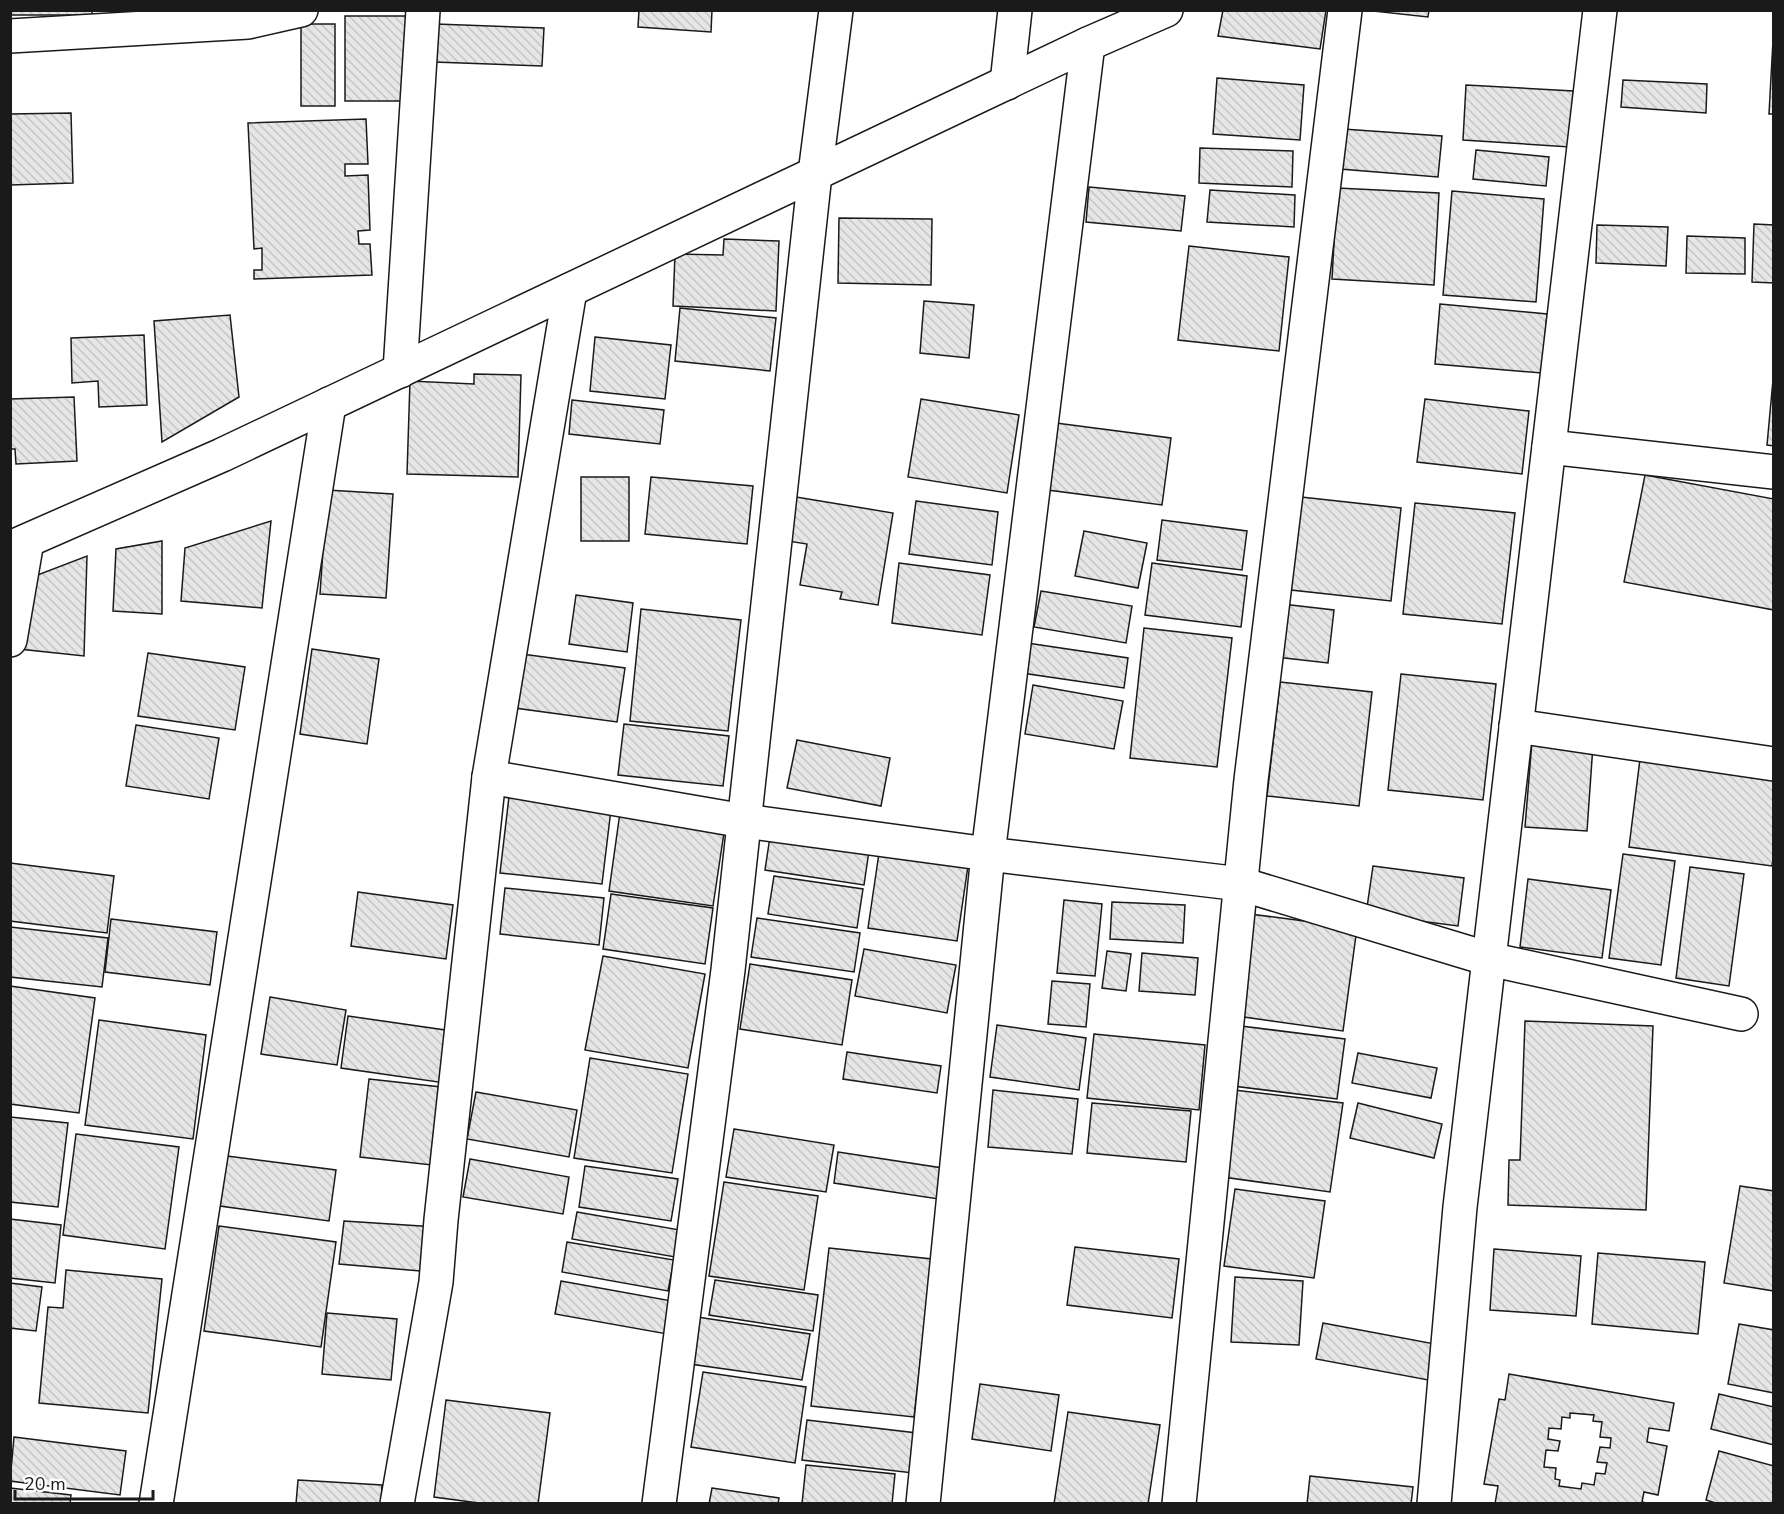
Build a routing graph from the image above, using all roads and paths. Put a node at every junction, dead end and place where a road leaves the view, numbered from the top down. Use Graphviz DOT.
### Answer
graph roads {
  1 [pos="301,10"];
  2 [pos="423,10"];
  3 [pos="836,10"];
  4 [pos="1015,10"];
  5 [pos="1166,10"];
  6 [pos="1345,10"];
  7 [pos="1600,10"];
  8 [pos="111,21"];
  9 [pos="10,36"];
  10 [pos="1088,44"];
  11 [pos="1007,83"];
  12 [pos="815,174"];
  13 [pos="570,290"];
  14 [pos="400,371"];
  15 [pos="329,404"];
  16 [pos="1549,447"];
  17 [pos="1773,472"];
  18 [pos="19,544"];
  19 [pos="10,640"];
  20 [pos="1516,726"];
  21 [pos="1773,764"];
  22 [pos="489,777"];
  23 [pos="744,821"];
  24 [pos="987,854"];
  25 [pos="1241,884"];
  26 [pos="1489,959"];
  27 [pos="1741,1014"];
  28 [pos="156,1503"];
  29 [pos="398,1503"];
  30 [pos="659,1503"];
  31 [pos="923,1503"];
  32 [pos="1179,1503"];
  33 [pos="1434,1503"];
  1 -- 8 [label="street"];
  2 -- 14 [label="street"];
  3 -- 12 [label="street"];
  4 -- 11 [label="street"];
  5 -- 10 [label="street"];
  6 -- 25 [label="street"];
  7 -- 16 [label="street"];
  8 -- 9 [label="street"];
  10 -- 11 [label="street"];
  10 -- 24 [label="street"];
  11 -- 12 [label="street"];
  12 -- 13 [label="street"];
  12 -- 23 [label="street"];
  13 -- 14 [label="street"];
  13 -- 22 [label="street"];
  14 -- 15 [label="street"];
  15 -- 18 [label="street"];
  15 -- 28 [label="street"];
  16 -- 17 [label="street"];
  16 -- 20 [label="street"];
  18 -- 19 [label="street"];
  20 -- 21 [label="street"];
  20 -- 26 [label="street"];
  22 -- 23 [label="street"];
  22 -- 29 [label="street"];
  23 -- 24 [label="street"];
  23 -- 30 [label="street"];
  24 -- 25 [label="street"];
  24 -- 31 [label="street"];
  25 -- 26 [label="street"];
  25 -- 32 [label="street"];
  26 -- 27 [label="street"];
  26 -- 33 [label="street"];
}
